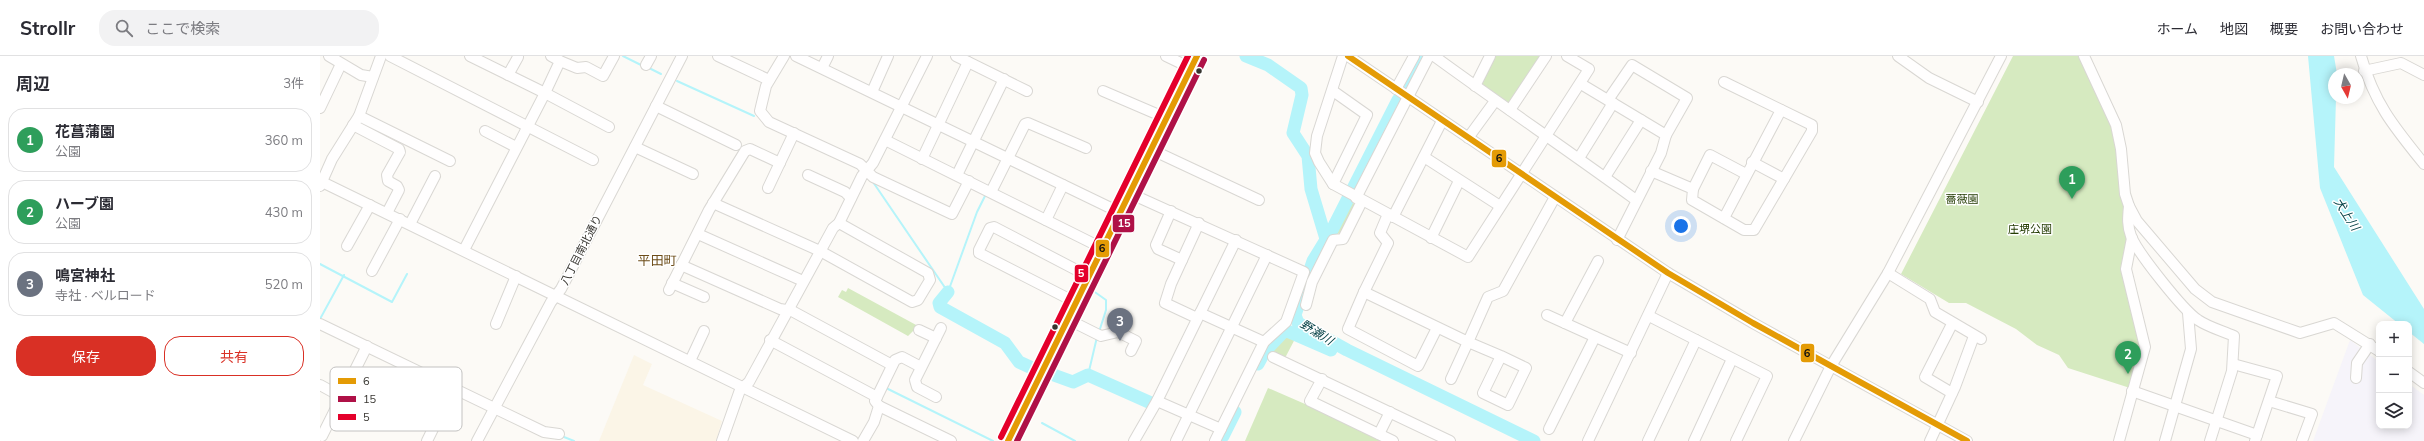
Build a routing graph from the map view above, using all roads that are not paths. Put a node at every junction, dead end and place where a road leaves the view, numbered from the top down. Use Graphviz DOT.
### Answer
graph roads {
  1 [pos="328,56"];
  2 [pos="381,56"];
  3 [pos="390,56"];
  4 [pos="470,56"];
  5 [pos="551,56"];
  6 [pos="614,56"];
  7 [pos="682,56"];
  8 [pos="718,56"];
  9 [pos="784,56"];
  10 [pos="796,56"];
  11 [pos="828,56"];
  12 [pos="888,56"];
  13 [pos="927,56"];
  14 [pos="956,56"];
  15 [pos="1166,56"];
  16 [pos="1343,56"];
  17 [pos="1348,56"];
  18 [pos="1414,56"];
  19 [pos="1429,56"];
  20 [pos="1434,56"];
  21 [pos="1490,56"];
  22 [pos="1546,56"];
  23 [pos="1567,56"];
  24 [pos="1898,56"];
  25 [pos="2002,56"];
  26 [pos="2084,56"];
  27 [pos="2365,57"];
  28 [pos="518,58"];
  29 [pos="560,61"];
  30 [pos="968,62"];
  31 [pos="1194,62"];
  32 [pos="341,64"];
  33 [pos="822,68"];
  34 [pos="2364,71"];
  35 [pos="508,75"];
  36 [pos="2424,75"];
  37 [pos="373,77"];
  38 [pos="1004,79"];
  39 [pos="769,80"];
  40 [pos="1724,82"];
  41 [pos="1581,84"];
  42 [pos="1475,86"];
  43 [pos="1396,89"];
  44 [pos="1103,90"];
  45 [pos="1027,91"];
  46 [pos="1333,91"];
  47 [pos="872,92"];
  48 [pos="545,93"];
  49 [pos="1408,97"];
  50 [pos="1495,101"];
  51 [pos="1610,102"];
  52 [pos="1978,102"];
  53 [pos="656,106"];
  54 [pos="902,106"];
  55 [pos="320,108"];
  56 [pos="1510,110"];
  57 [pos="1781,110"];
  58 [pos="359,116"];
  59 [pos="1166,118"];
  60 [pos="1641,120"];
  61 [pos="1442,121"];
  62 [pos="353,125"];
  63 [pos="938,125"];
  64 [pos="527,126"];
  65 [pos="609,127"];
  66 [pos="485,131"];
  67 [pos="794,133"];
  68 [pos="1548,135"];
  69 [pos="1666,135"];
  70 [pos="1468,138"];
  71 [pos="885,140"];
  72 [pos="973,142"];
  73 [pos="736,145"];
  74 [pos="516,147"];
  75 [pos="635,147"];
  76 [pos="1086,148"];
  77 [pos="1150,149"];
  78 [pos="1424,157"];
  79 [pos="1579,158"];
  80 [pos="922,159"];
  81 [pos="1009,159"];
  82 [pos="593,160"];
  83 [pos="450,161"];
  84 [pos="1752,162"];
  85 [pos="780,163"];
  86 [pos="2424,164"];
  87 [pos="867,170"];
  88 [pos="1651,171"];
  89 [pos="693,174"];
  90 [pos="1520,174"];
  91 [pos="1746,174"];
  92 [pos="808,175"];
  93 [pos="957,175"];
  94 [pos="435,176"];
  95 [pos="1604,177"];
  96 [pos="1784,179"];
  97 [pos="969,181"];
  98 [pos="1459,181"];
  99 [pos="321,183"];
  100 [pos="1333,184"];
  101 [pos="1063,185"];
  102 [pos="768,188"];
  103 [pos="1693,189"];
  104 [pos="991,192"];
  105 [pos="1129,193"];
  106 [pos="1354,197"];
  107 [pos="851,198"];
  108 [pos="1555,198"];
  109 [pos="1259,200"];
  110 [pos="1636,200"];
  111 [pos="714,203"];
  112 [pos="370,205"];
  113 [pos="1500,206"];
  114 [pos="2129,206"];
  115 [pos="1171,211"];
  116 [pos="1119,212"];
  117 [pos="387,213"];
  118 [pos="1390,216"];
  119 [pos="1724,218"];
  120 [pos="400,219"];
  121 [pos="1046,220"];
  122 [pos="839,223"];
  123 [pos="1199,223"];
  124 [pos="410,224"];
  125 [pos="698,234"];
  126 [pos="1430,238"];
  127 [pos="2132,238"];
  128 [pos="1236,240"];
  129 [pos="1617,240"];
  130 [pos="347,246"];
  131 [pos="1102,248"];
  132 [pos="464,250"];
  133 [pos="820,251"];
  134 [pos="1267,255"];
  135 [pos="1182,260"];
  136 [pos="1598,261"];
  137 [pos="681,265"];
  138 [pos="372,272"];
  139 [pos="1668,273"];
  140 [pos="1888,273"];
  141 [pos="516,276"];
  142 [pos="1088,276"];
  143 [pos="803,281"];
  144 [pos="1364,292"];
  145 [pos="556,295"];
  146 [pos="704,297"];
  147 [pos="1075,302"];
  148 [pos="1306,305"];
  149 [pos="786,310"];
  150 [pos="2188,313"];
  151 [pos="1198,315"];
  152 [pos="1547,315"];
  153 [pos="1649,316"];
  154 [pos="1067,319"];
  155 [pos="1565,323"];
  156 [pos="320,324"];
  157 [pos="496,324"];
  158 [pos="1952,324"];
  159 [pos="1231,327"];
  160 [pos="941,328"];
  161 [pos="1437,328"];
  162 [pos="919,330"];
  163 [pos="704,331"];
  164 [pos="1595,337"];
  165 [pos="936,338"];
  166 [pos="770,340"];
  167 [pos="1696,340"];
  168 [pos="1264,342"];
  169 [pos="1468,342"];
  170 [pos="2370,344"];
  171 [pos="366,346"];
  172 [pos="2376,349"];
  173 [pos="1131,351"];
  174 [pos="1631,353"];
  175 [pos="1501,356"];
  176 [pos="1273,357"];
  177 [pos="1732,359"];
  178 [pos="690,361"];
  179 [pos="2233,364"];
  180 [pos="892,365"];
  181 [pos="1831,366"];
  182 [pos="356,367"];
  183 [pos="410,367"];
  184 [pos="921,367"];
  185 [pos="2412,374"];
  186 [pos="2356,378"];
  187 [pos="1322,379"];
  188 [pos="1451,379"];
  189 [pos="2424,383"];
  190 [pos="320,385"];
  191 [pos="743,387"];
  192 [pos="330,390"];
  193 [pos="2132,391"];
  194 [pos="462,392"];
  195 [pos="1952,393"];
  196 [pos="936,397"];
  197 [pos="1157,401"];
  198 [pos="2268,401"];
  199 [pos="878,402"];
  200 [pos="2175,406"];
  201 [pos="494,407"];
  202 [pos="1390,412"];
  203 [pos="1189,415"];
  204 [pos="330,420"];
  205 [pos="2216,420"];
  206 [pos="1938,425"];
  207 [pos="1221,429"];
  208 [pos="1549,429"];
  209 [pos="432,431"];
  210 [pos="559,434"];
  211 [pos="1379,434"];
  212 [pos="322,436"];
  213 [pos="938,438"];
  214 [pos="2256,438"];
  215 [pos="427,441"];
  216 [pos="477,441"];
  217 [pos="722,441"];
  218 [pos="853,441"];
  219 [pos="863,441"];
  220 [pos="951,441"];
  221 [pos="1008,441"];
  222 [pos="1134,441"];
  223 [pos="1176,441"];
  224 [pos="1215,441"];
  225 [pos="1393,441"];
  226 [pos="1450,441"];
  227 [pos="1588,441"];
  228 [pos="1648,441"];
  229 [pos="1694,441"];
  230 [pos="1736,441"];
  231 [pos="1794,441"];
  232 [pos="1930,441"];
  233 [pos="1967,441"];
  234 [pos="2119,441"];
  235 [pos="2165,441"];
  236 [pos="2210,441"];
  237 [pos="2302,441"];
  1 -- 32 [label="street"];
  2 -- 37 [label="street"];
  3 -- 64 [label="street"];
  4 -- 35 [label="street"];
  5 -- 29 [label="street"];
  6 -- 29 [label="street"];
  7 -- 53 [label="street, 八丁目南北通り"];
  8 -- 39 [label="street"];
  9 -- 39 [label="street"];
  10 -- 33 [label="street"];
  11 -- 33 [label="street"];
  12 -- 47 [label="street"];
  13 -- 54 [label="street"];
  14 -- 30 [label="street"];
  15 -- 31 [label="street"];
  16 -- 46 [label="street"];
  17 -- 43 [label="street"];
  18 -- 43 [label="street"];
  19 -- 49 [label="street"];
  20 -- 42 [label="street"];
  21 -- 42 [label="street"];
  22 -- 56 [label="street"];
  23 -- 41 [label="street"];
  24 -- 52 [label="street"];
  25 -- 52 [label="street"];
  26 -- 114 [label="street"];
  27 -- 34 [label="street"];
  28 -- 35 [label="street"];
  29 -- 48 [label="street"];
  30 -- 38 [label="street"];
  30 -- 63 [label="street"];
  31 -- 59 [label="main road"];
  32 -- 37 [label="street"];
  32 -- 55 [label="street"];
  33 -- 47 [label="street"];
  34 -- 36 [label="street"];
  34 -- 86 [label="street"];
  35 -- 48 [label="street"];
  37 -- 58 [label="street"];
  38 -- 45 [label="street"];
  38 -- 72 [label="street"];
  39 -- 67 [label="street"];
  40 -- 57 [label="street"];
  41 -- 51 [label="street"];
  41 -- 68 [label="street"];
  42 -- 50 [label="street"];
  43 -- 49 [label="street"];
  44 -- 59 [label="street"];
  46 -- 100 [label="street"];
  46 -- 100 [label="street"];
  47 -- 54 [label="street"];
  48 -- 64 [label="street"];
  48 -- 65 [label="street"];
  49 -- 61 [label="street"];
  49 -- 106 [label="street"];
  50 -- 56 [label="street"];
  50 -- 70 [label="street"];
  51 -- 60 [label="street"];
  51 -- 69 [label="street"];
  51 -- 79 [label="street"];
  52 -- 140 [label="street"];
  53 -- 73 [label="street"];
  53 -- 75 [label="street, 八丁目南北通り"];
  54 -- 63 [label="street"];
  54 -- 71 [label="street"];
  56 -- 68 [label="street"];
  57 -- 84 [label="street"];
  57 -- 96 [label="street"];
  58 -- 62 [label="street"];
  58 -- 83 [label="street"];
  59 -- 77 [label="main road"];
  60 -- 69 [label="street"];
  60 -- 95 [label="street"];
  61 -- 70 [label="street"];
  61 -- 78 [label="street"];
  62 -- 99 [label="street"];
  62 -- 117 [label="street"];
  63 -- 72 [label="street"];
  63 -- 80 [label="street"];
  64 -- 74 [label="street"];
  64 -- 82 [label="street"];
  66 -- 74 [label="street"];
  67 -- 85 [label="street"];
  67 -- 87 [label="street"];
  68 -- 79 [label="street"];
  68 -- 90 [label="street"];
  69 -- 88 [label="street"];
  70 -- 90 [label="street"];
  71 -- 80 [label="street"];
  71 -- 87 [label="street"];
  72 -- 81 [label="street"];
  72 -- 93 [label="street"];
  74 -- 132 [label="street"];
  75 -- 89 [label="street"];
  75 -- 145 [label="street, 八丁目南北通り"];
  76 -- 81 [label="street"];
  77 -- 105 [label="main road"];
  77 -- 109 [label="street"];
  78 -- 98 [label="street"];
  78 -- 118 [label="street"];
  79 -- 95 [label="street"];
  80 -- 93 [label="street"];
  81 -- 101 [label="street"];
  81 -- 104 [label="street"];
  84 -- 91 [label="street"];
  84 -- 96 [label="street"];
  85 -- 102 [label="street"];
  85 -- 111 [label="street"];
  87 -- 97 [label="street"];
  87 -- 107 [label="street"];
  88 -- 103 [label="street"];
  88 -- 110 [label="street"];
  90 -- 108 [label="street"];
  90 -- 113 [label="street"];
  91 -- 103 [label="street"];
  91 -- 119 [label="street"];
  92 -- 107 [label="street"];
  93 -- 97 [label="street"];
  94 -- 124 [label="street"];
  95 -- 110 [label="street"];
  96 -- 119 [label="street"];
  97 -- 104 [label="street"];
  98 -- 113 [label="street"];
  98 -- 126 [label="street"];
  99 -- 112 [label="street"];
  100 -- 106 [label="street"];
  101 -- 116 [label="street"];
  101 -- 121 [label="street"];
  103 -- 119 [label="street"];
  104 -- 121 [label="street"];
  105 -- 115 [label="street"];
  105 -- 116 [label="main road"];
  106 -- 118 [label="street"];
  106 -- 148 [label="street"];
  107 -- 122 [label="street"];
  108 -- 129 [label="street"];
  108 -- 169 [label="street"];
  110 -- 129 [label="street"];
  111 -- 125 [label="street"];
  111 -- 133 [label="street"];
  112 -- 117 [label="street"];
  112 -- 130 [label="street"];
  113 -- 126 [label="street"];
  114 -- 127 [label="street"];
  114 -- 170 [label="street"];
  115 -- 123 [label="street"];
  115 -- 135 [label="street"];
  116 -- 131 [label="main road"];
  117 -- 120 [label="street"];
  118 -- 126 [label="street"];
  118 -- 144 [label="street"];
  120 -- 124 [label="street"];
  120 -- 138 [label="street"];
  121 -- 131 [label="street"];
  122 -- 133 [label="street"];
  122 -- 133 [label="street"];
  123 -- 128 [label="street"];
  123 -- 135 [label="street"];
  124 -- 132 [label="street"];
  125 -- 137 [label="street"];
  125 -- 143 [label="street"];
  127 -- 150 [label="street"];
  127 -- 193 [label="street"];
  128 -- 134 [label="street"];
  128 -- 151 [label="street"];
  129 -- 139 [label="street"];
  131 -- 142 [label="main road"];
  132 -- 141 [label="street"];
  133 -- 143 [label="street"];
  134 -- 159 [label="street"];
  134 -- 168 [label="street"];
  135 -- 151 [label="street"];
  136 -- 155 [label="street"];
  137 -- 146 [label="street"];
  137 -- 149 [label="street"];
  139 -- 153 [label="street"];
  139 -- 181 [label="street"];
  140 -- 158 [label="street"];
  140 -- 181 [label="street"];
  141 -- 145 [label="street"];
  141 -- 157 [label="street"];
  142 -- 147 [label="main road"];
  142 -- 147 [label="street"];
  143 -- 149 [label="street"];
  144 -- 161 [label="street"];
  144 -- 161 [label="street"];
  145 -- 178 [label="street"];
  145 -- 201 [label="street, 八丁目南北通り"];
  147 -- 154 [label="main road"];
  149 -- 166 [label="street"];
  149 -- 180 [label="street"];
  150 -- 179 [label="street"];
  150 -- 200 [label="street"];
  151 -- 159 [label="street"];
  151 -- 197 [label="street"];
  152 -- 155 [label="street"];
  153 -- 167 [label="street"];
  153 -- 174 [label="street"];
  154 -- 173 [label="street"];
  154 -- 221 [label="main road"];
  155 -- 164 [label="street"];
  156 -- 171 [label="street"];
  158 -- 195 [label="street"];
  158 -- 195 [label="street"];
  159 -- 168 [label="street"];
  159 -- 203 [label="street"];
  160 -- 165 [label="street"];
  161 -- 169 [label="street"];
  162 -- 165 [label="street"];
  163 -- 178 [label="street"];
  164 -- 174 [label="street"];
  164 -- 208 [label="street"];
  165 -- 184 [label="street"];
  166 -- 191 [label="street"];
  166 -- 199 [label="street"];
  167 -- 177 [label="street"];
  167 -- 228 [label="street"];
  168 -- 207 [label="street"];
  169 -- 175 [label="street"];
  169 -- 188 [label="street"];
  170 -- 172 [label="street"];
  170 -- 186 [label="street"];
  171 -- 182 [label="street"];
  171 -- 183 [label="street"];
  174 -- 227 [label="street"];
  175 -- 175 [label="street"];
  176 -- 187 [label="street"];
  177 -- 229 [label="street"];
  177 -- 230 [label="street"];
  178 -- 191 [label="street"];
  179 -- 198 [label="street"];
  179 -- 205 [label="street"];
  180 -- 184 [label="street"];
  180 -- 199 [label="street"];
  181 -- 206 [label="street"];
  181 -- 231 [label="street"];
  184 -- 196 [label="street"];
  185 -- 189 [label="street"];
  187 -- 202 [label="street"];
  187 -- 211 [label="street"];
  190 -- 192 [label="street"];
  191 -- 217 [label="street"];
  191 -- 218 [label="street"];
  193 -- 200 [label="street"];
  193 -- 234 [label="street"];
  194 -- 201 [label="street"];
  195 -- 206 [label="street"];
  197 -- 203 [label="street"];
  197 -- 222 [label="street"];
  198 -- 214 [label="street"];
  198 -- 237 [label="street"];
  199 -- 213 [label="street"];
  199 -- 219 [label="street"];
  200 -- 205 [label="street"];
  200 -- 235 [label="street"];
  201 -- 210 [label="street"];
  201 -- 216 [label="street, 八丁目南北通り"];
  202 -- 211 [label="street"];
  202 -- 226 [label="street"];
  203 -- 207 [label="street"];
  203 -- 223 [label="street"];
  204 -- 212 [label="street"];
  205 -- 214 [label="street"];
  205 -- 236 [label="street"];
  206 -- 232 [label="street"];
  206 -- 233 [label="street"];
  207 -- 224 [label="street"];
  209 -- 215 [label="street"];
  211 -- 225 [label="street"];
  213 -- 220 [label="street"];
}
